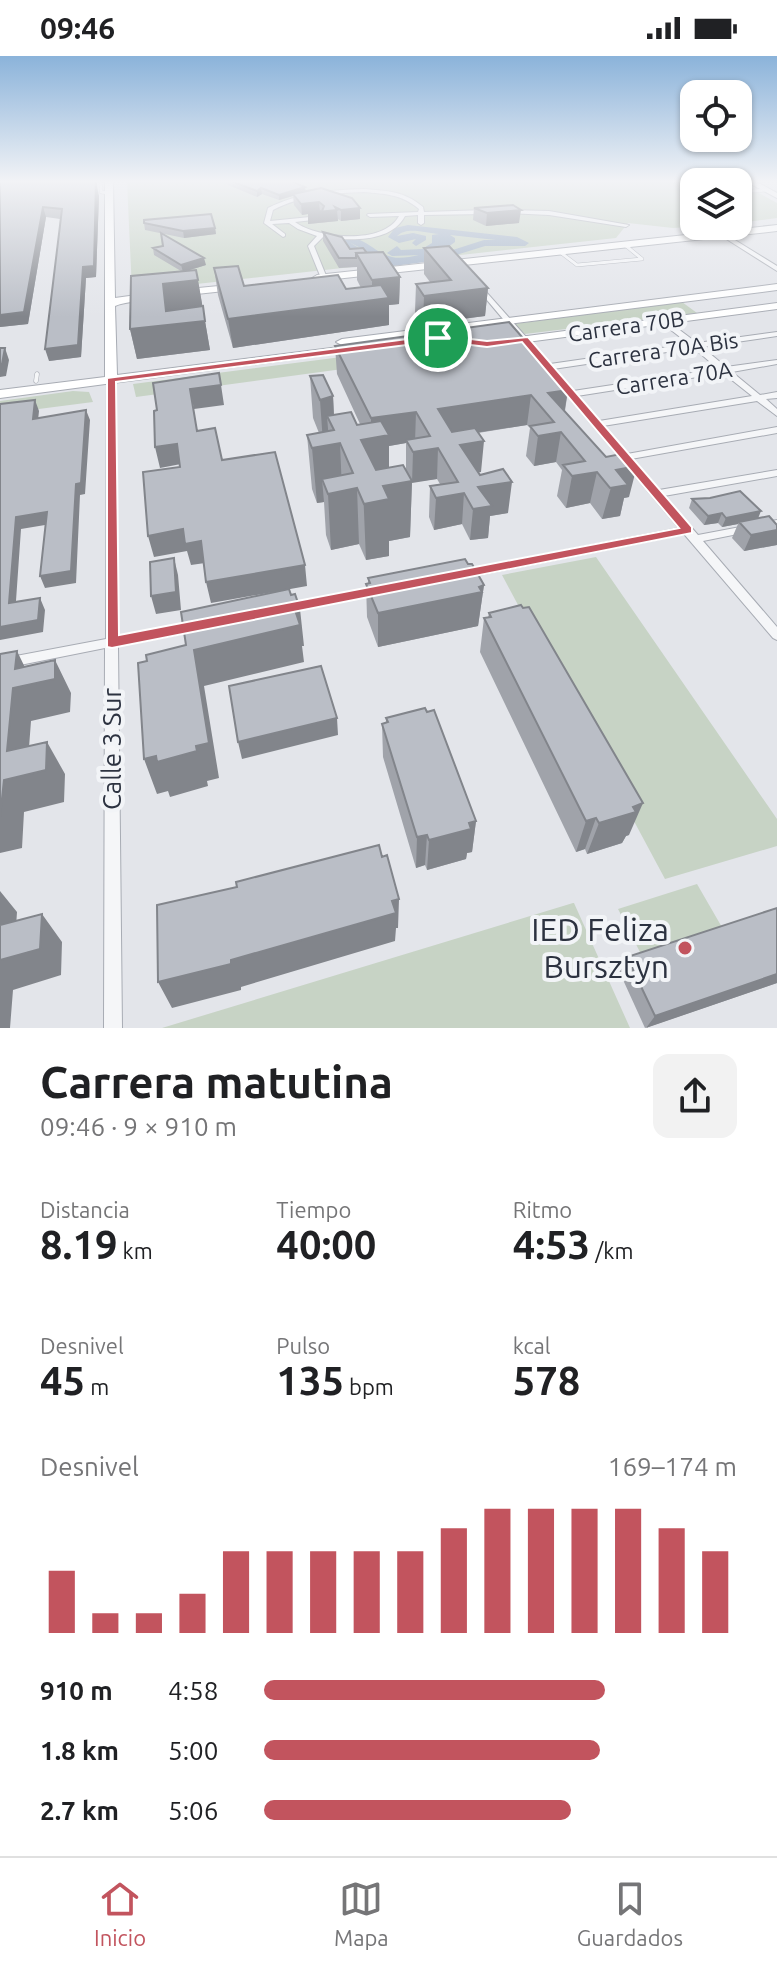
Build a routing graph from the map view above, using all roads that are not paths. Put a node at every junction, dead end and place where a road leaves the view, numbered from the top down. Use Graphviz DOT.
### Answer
graph roads {
  1 [pos="111,226"];
  2 [pos="271,226"];
  3 [pos="296,226"];
  4 [pos="394,226"];
  5 [pos="777,228"];
  6 [pos="752,231"];
  7 [pos="283,235"];
  8 [pos="321,235"];
  9 [pos="680,239"];
  10 [pos="731,240"];
  11 [pos="625,245"];
  12 [pos="560,252"];
  13 [pos="459,263"];
  14 [pos="777,269"];
  15 [pos="311,279"];
  16 [pos="332,280"];
  17 [pos="251,286"];
  18 [pos="777,287"];
  19 [pos="172,294"];
  20 [pos="157,295"];
  21 [pos="114,299"];
  22 [pos="777,306"];
  23 [pos="508,321"];
  24 [pos="665,321"];
  25 [pos="777,334"];
  26 [pos="525,339"];
  27 [pos="463,342"];
  28 [pos="487,344"];
  29 [pos="695,346"];
  30 [pos="777,362"];
  31 [pos="549,367"];
  32 [pos="726,370"];
  33 [pos="111,375"];
  34 [pos="0,386"];
  35 [pos="0,394"];
  36 [pos="571,394"];
  37 [pos="777,395"];
  38 [pos="759,398"];
  39 [pos="777,413"];
  40 [pos="597,424"];
  41 [pos="777,430"];
  42 [pos="625,457"];
  43 [pos="777,473"];
  44 [pos="656,494"];
  45 [pos="771,524"];
  46 [pos="691,535"];
  47 [pos="777,538"];
  48 [pos="454,576"];
  49 [pos="396,587"];
  50 [pos="273,611"];
  51 [pos="214,623"];
  52 [pos="777,635"];
  53 [pos="112,643"];
  54 [pos="0,664"];
  55 [pos="113,1028"];
  1 -- 21 [label="street, Calle 3 Sur"];
  2 -- 7 [label="street"];
  3 -- 8 [label="street"];
  4 -- 8 [label="street"];
  5 -- 6 [label="street"];
  8 -- 16 [label="street"];
  9 -- 11 [label="street"];
  10 -- 14 [label="street"];
  11 -- 12 [label="street"];
  11 -- 12 [label="lane"];
  12 -- 13 [label="street"];
  13 -- 16 [label="street"];
  13 -- 23 [label="street"];
  15 -- 16 [label="street"];
  17 -- 19 [label="street"];
  18 -- 23 [label="street, Carrera 70B"];
  20 -- 21 [label="street"];
  21 -- 33 [label="street, Calle 3 Sur"];
  22 -- 24 [label="street, Carrera 70B"];
  23 -- 26 [label="street"];
  23 -- 33 [label="street, Carrera 70B"];
  24 -- 26 [label="street, Carrera 70B"];
  24 -- 29 [label="street"];
  25 -- 29 [label="street, Carrera 70A Bis"];
  26 -- 28 [label="street, Carrera 70B"];
  26 -- 31 [label="street"];
  27 -- 33 [label="street, Carrera 70B"];
  29 -- 31 [label="street, Carrera 70A Bis"];
  29 -- 32 [label="street"];
  30 -- 32 [label="street, Carrera 70A"];
  31 -- 36 [label="street"];
  32 -- 36 [label="street, Carrera 70A"];
  32 -- 38 [label="street"];
  33 -- 34 [label="street, Carrera 70B"];
  33 -- 35 [label="street, Carrera 70B"];
  33 -- 53 [label="street, Calle 3 Sur"];
  36 -- 40 [label="street"];
  37 -- 38 [label="street"];
  38 -- 39 [label="street"];
  38 -- 40 [label="street"];
  40 -- 42 [label="street"];
  41 -- 42 [label="street"];
  42 -- 44 [label="street"];
  43 -- 44 [label="street"];
  44 -- 46 [label="street"];
  45 -- 46 [label="street"];
  45 -- 47 [label="street"];
  46 -- 48 [label="street"];
  46 -- 52 [label="street"];
  49 -- 50 [label="street"];
  51 -- 53 [label="street"];
  53 -- 54 [label="street"];
  53 -- 55 [label="street, Calle 3 Sur"];
}
